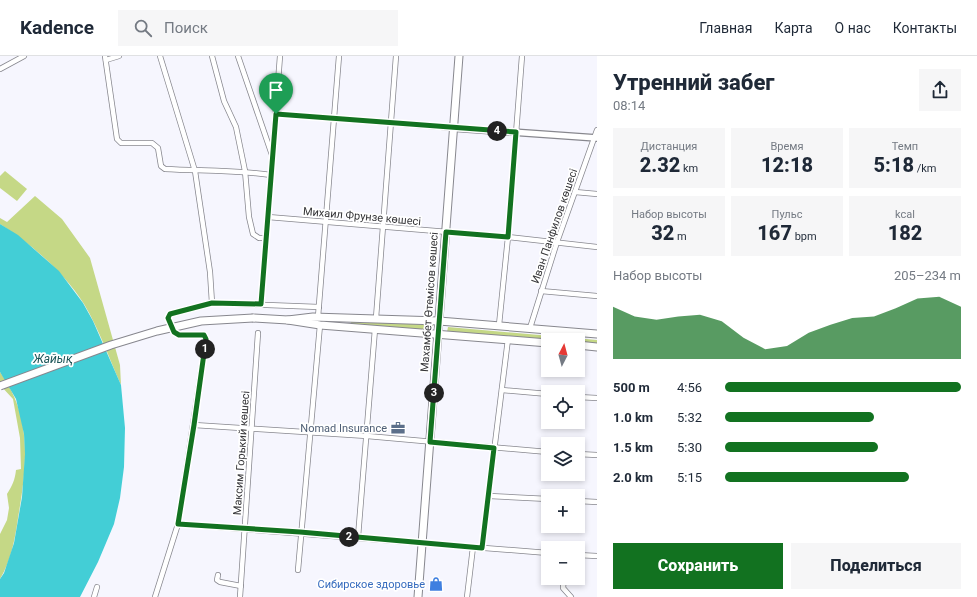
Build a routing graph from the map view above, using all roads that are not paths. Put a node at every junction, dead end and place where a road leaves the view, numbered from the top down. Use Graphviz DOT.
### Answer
graph roads {
  1 [pos="24,56"];
  2 [pos="120,56"];
  3 [pos="160,56"];
  4 [pos="212,56"];
  5 [pos="238,56"];
  6 [pos="280,56"];
  7 [pos="339,56"];
  8 [pos="396,56"];
  9 [pos="459,56"];
  10 [pos="522,56"];
  11 [pos="106,58"];
  12 [pos="0,69"];
  13 [pos="276,114"];
  14 [pos="333,118"];
  15 [pos="390,122"];
  16 [pos="453,128"];
  17 [pos="597,130"];
  18 [pos="516,132"];
  19 [pos="596,138"];
  20 [pos="272,157"];
  21 [pos="195,171"];
  22 [pos="245,171"];
  23 [pos="271,175"];
  24 [pos="575,192"];
  25 [pos="597,194"];
  26 [pos="268,217"];
  27 [pos="325,222"];
  28 [pos="383,227"];
  29 [pos="446,232"];
  30 [pos="508,237"];
  31 [pos="266,238"];
  32 [pos="557,242"];
  33 [pos="597,247"];
  34 [pos="541,291"];
  35 [pos="597,296"];
  36 [pos="212,303"];
  37 [pos="261,304"];
  38 [pos="319,308"];
  39 [pos="318,317"];
  40 [pos="376,318"];
  41 [pos="288,320"];
  42 [pos="439,321"];
  43 [pos="499,325"];
  44 [pos="320,326"];
  45 [pos="530,328"];
  46 [pos="375,329"];
  47 [pos="258,333"];
  48 [pos="438,334"];
  49 [pos="597,334"];
  50 [pos="508,339"];
  51 [pos="541,341"];
  52 [pos="585,346"];
  53 [pos="597,347"];
  54 [pos="0,386"];
  55 [pos="502,390"];
  56 [pos="541,393"];
  57 [pos="585,397"];
  58 [pos="597,398"];
  59 [pos="194,425"];
  60 [pos="252,429"];
  61 [pos="309,432"];
  62 [pos="367,436"];
  63 [pos="430,442"];
  64 [pos="494,448"];
  65 [pos="541,451"];
  66 [pos="585,454"];
  67 [pos="597,455"];
  68 [pos="489,496"];
  69 [pos="541,499"];
  70 [pos="585,501"];
  71 [pos="597,502"];
  72 [pos="178,524"];
  73 [pos="245,528"];
  74 [pos="300,532"];
  75 [pos="358,537"];
  76 [pos="422,543"];
  77 [pos="473,547"];
  78 [pos="482,548"];
  79 [pos="541,552"];
  80 [pos="585,555"];
  81 [pos="597,556"];
  82 [pos="298,570"];
  83 [pos="218,575"];
  84 [pos="564,585"];
  85 [pos="241,586"];
  86 [pos="97,587"];
  87 [pos="94,597"];
  88 [pos="155,597"];
  89 [pos="240,597"];
  90 [pos="418,597"];
  91 [pos="467,597"];
  92 [pos="571,597"];
  1 -- 12 [label="street"];
  2 -- 11 [label="street"];
  3 -- 21 [label="street"];
  4 -- 22 [label="street"];
  5 -- 20 [label="street"];
  6 -- 13 [label="street"];
  7 -- 14 [label="street"];
  8 -- 15 [label="street"];
  9 -- 16 [label="main road, Махамбет Өтемісов көшесі"];
  10 -- 18 [label="street"];
  11 -- 21 [label="street"];
  13 -- 14 [label="street"];
  13 -- 20 [label="street"];
  14 -- 15 [label="street"];
  14 -- 27 [label="street"];
  15 -- 16 [label="street"];
  15 -- 28 [label="street"];
  16 -- 18 [label="street"];
  16 -- 29 [label="main road, Махамбет Өтемісов көшесі"];
  17 -- 19 [label="street, Иван Панфилов көшесі"];
  18 -- 19 [label="street"];
  18 -- 30 [label="street"];
  19 -- 24 [label="street, Иван Панфилов көшесі"];
  20 -- 23 [label="street"];
  21 -- 22 [label="street"];
  21 -- 36 [label="street"];
  22 -- 23 [label="street"];
  22 -- 31 [label="street"];
  23 -- 26 [label="street"];
  24 -- 25 [label="street"];
  24 -- 32 [label="street, Иван Панфилов көшесі"];
  26 -- 27 [label="street, Михаил Фрунзе көшесі"];
  26 -- 31 [label="street"];
  27 -- 28 [label="street, Михаил Фрунзе көшесі"];
  27 -- 38 [label="street"];
  28 -- 29 [label="street, Михаил Фрунзе көшесі"];
  28 -- 40 [label="street"];
  29 -- 30 [label="street, Михаил Фрунзе көшесі"];
  29 -- 42 [label="main road, Махамбет Өтемісов көшесі"];
  30 -- 32 [label="street, Михаил Фрунзе көшесі"];
  30 -- 43 [label="street"];
  31 -- 37 [label="street"];
  32 -- 33 [label="street, Михаил Фрунзе көшесі"];
  32 -- 34 [label="street, Иван Панфилов көшесі"];
  34 -- 35 [label="street"];
  34 -- 45 [label="street, Иван Панфилов көшесі"];
  36 -- 37 [label="street"];
  36 -- 59 [label="street"];
  37 -- 38 [label="street"];
  38 -- 39 [label="street"];
  39 -- 40 [label="main road"];
  39 -- 41 [label="main road"];
  40 -- 42 [label="main road"];
  41 -- 44 [label="main road"];
  41 -- 54 [label="main road, bridge"];
  42 -- 43 [label="main road"];
  42 -- 48 [label="main road, Махамбет Өтемісов көшесі"];
  43 -- 45 [label="main road"];
  44 -- 46 [label="main road"];
  44 -- 61 [label="street"];
  45 -- 49 [label="main road"];
  46 -- 48 [label="main road"];
  46 -- 62 [label="street"];
  47 -- 60 [label="street, Максим Горький көшесі"];
  48 -- 50 [label="main road"];
  48 -- 63 [label="main road, Махамбет Өтемісов көшесі"];
  50 -- 51 [label="main road"];
  50 -- 55 [label="street"];
  52 -- 53 [label="main road"];
  55 -- 56 [label="street"];
  55 -- 64 [label="street"];
  57 -- 58 [label="street"];
  59 -- 60 [label="street"];
  59 -- 72 [label="street"];
  60 -- 61 [label="street"];
  60 -- 73 [label="street, Максим Горький көшесі"];
  61 -- 62 [label="street"];
  61 -- 74 [label="street"];
  62 -- 63 [label="street"];
  62 -- 75 [label="street"];
  63 -- 64 [label="street"];
  63 -- 76 [label="main road, Махамбет Өтемісов көшесі"];
  64 -- 65 [label="street"];
  64 -- 68 [label="street"];
  66 -- 67 [label="street"];
  68 -- 69 [label="street"];
  68 -- 78 [label="street"];
  70 -- 71 [label="street"];
  72 -- 73 [label="street"];
  72 -- 88 [label="street"];
  73 -- 74 [label="street"];
  73 -- 85 [label="street, Максим Горький көшесі"];
  74 -- 75 [label="street"];
  74 -- 82 [label="street"];
  75 -- 76 [label="street"];
  76 -- 77 [label="street"];
  76 -- 90 [label="main road, Махамбет Өтемісов көшесі"];
  77 -- 78 [label="street"];
  77 -- 91 [label="street"];
  78 -- 79 [label="street"];
  80 -- 81 [label="street"];
  83 -- 85 [label="street"];
  84 -- 92 [label="street"];
  85 -- 89 [label="street, Максим Горький көшесі"];
  86 -- 87 [label="street"];
}
